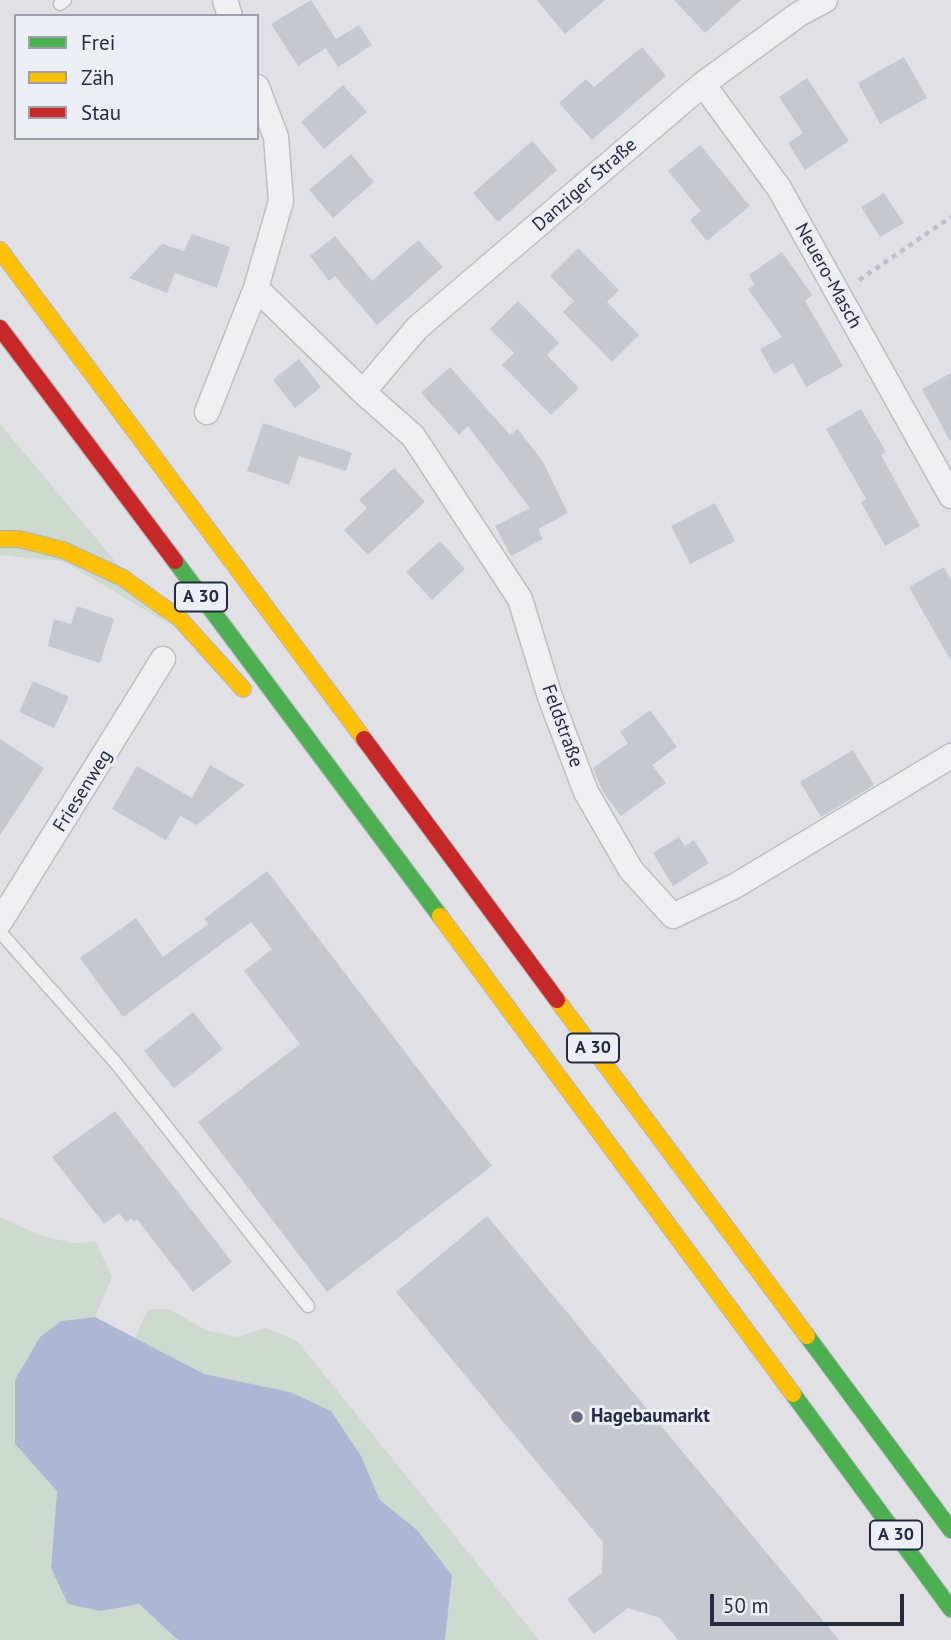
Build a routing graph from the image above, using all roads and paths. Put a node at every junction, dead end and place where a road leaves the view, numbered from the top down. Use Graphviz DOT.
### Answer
graph roads {
  1 [pos="825,0"];
  2 [pos="703,84"];
  3 [pos="259,92"];
  4 [pos="951,217"];
  5 [pos="0,250"];
  6 [pos="256,288"];
  7 [pos="838,294"];
  8 [pos="0,328"];
  9 [pos="363,392"];
  10 [pos="207,412"];
  11 [pos="947,481"];
  12 [pos="0,539"];
  13 [pos="163,659"];
  14 [pos="254,701"];
  15 [pos="282,732"];
  16 [pos="951,756"];
  17 [pos="403,866"];
  18 [pos="0,922"];
  19 [pos="0,932"];
  20 [pos="309,1306"];
  21 [pos="951,1530"];
  22 [pos="951,1609"];
  1 -- 2 [label="street, Danziger Straße"];
  2 -- 7 [label="street, Neuero-Masch"];
  2 -- 9 [label="street, Danziger Straße"];
  3 -- 6 [label="street"];
  4 -- 7 [label="path"];
  5 -- 21 [label="highway, A 30"];
  6 -- 9 [label="street, Feldstraße"];
  6 -- 10 [label="street"];
  7 -- 11 [label="street, Neuero-Masch"];
  8 -- 17 [label="highway, A 30"];
  9 -- 16 [label="street, Feldstraße"];
  12 -- 14 [label="highway"];
  13 -- 18 [label="street, Friesenweg"];
  15 -- 17 [label="highway"];
  17 -- 22 [label="highway, A 30"];
  19 -- 20 [label="lane"];
}
